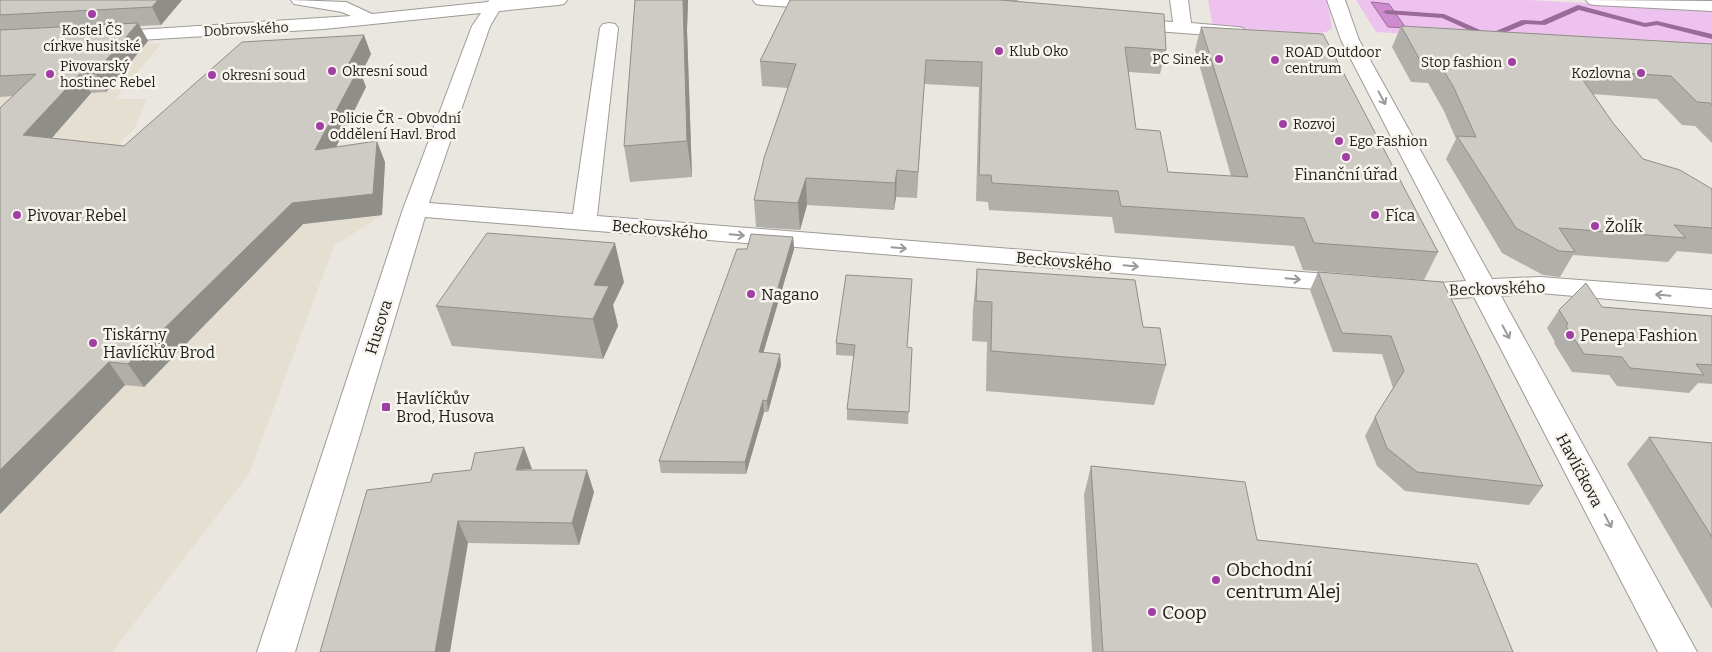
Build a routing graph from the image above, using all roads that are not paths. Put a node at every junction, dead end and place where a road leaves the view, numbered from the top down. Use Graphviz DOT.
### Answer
graph roads {
  1 [pos="300,0"];
  2 [pos="558,0"];
  3 [pos="762,0"];
  4 [pos="1179,0"];
  5 [pos="1336,0"];
  6 [pos="1595,0"];
  7 [pos="495,4"];
  8 [pos="844,5"];
  9 [pos="1712,6"];
  10 [pos="373,20"];
  11 [pos="1108,22"];
  12 [pos="608,28"];
  13 [pos="1183,28"];
  14 [pos="1252,33"];
  15 [pos="93,37"];
  16 [pos="416,209"];
  17 [pos="584,223"];
  18 [pos="1483,288"];
  19 [pos="1712,299"];
  20 [pos="276,652"];
  21 [pos="1678,652"];
  1 -- 10 [label="street"];
  2 -- 7 [label="street, Dobrovského"];
  3 -- 8 [label="street"];
  4 -- 13 [label="street"];
  5 -- 18 [label="street, Havlíčkova, one-way"];
  6 -- 9 [label="street"];
  7 -- 10 [label="street, Dobrovského"];
  7 -- 16 [label="street, Husova"];
  10 -- 15 [label="street, Dobrovského"];
  11 -- 13 [label="street"];
  12 -- 17 [label="street"];
  13 -- 14 [label="street"];
  16 -- 17 [label="street, Beckovského"];
  16 -- 20 [label="street, Husova"];
  17 -- 18 [label="street, Beckovského, one-way"];
  19 -- 18 [label="street, Beckovského, one-way"];
  18 -- 21 [label="street, Havlíčkova, one-way"];
}
